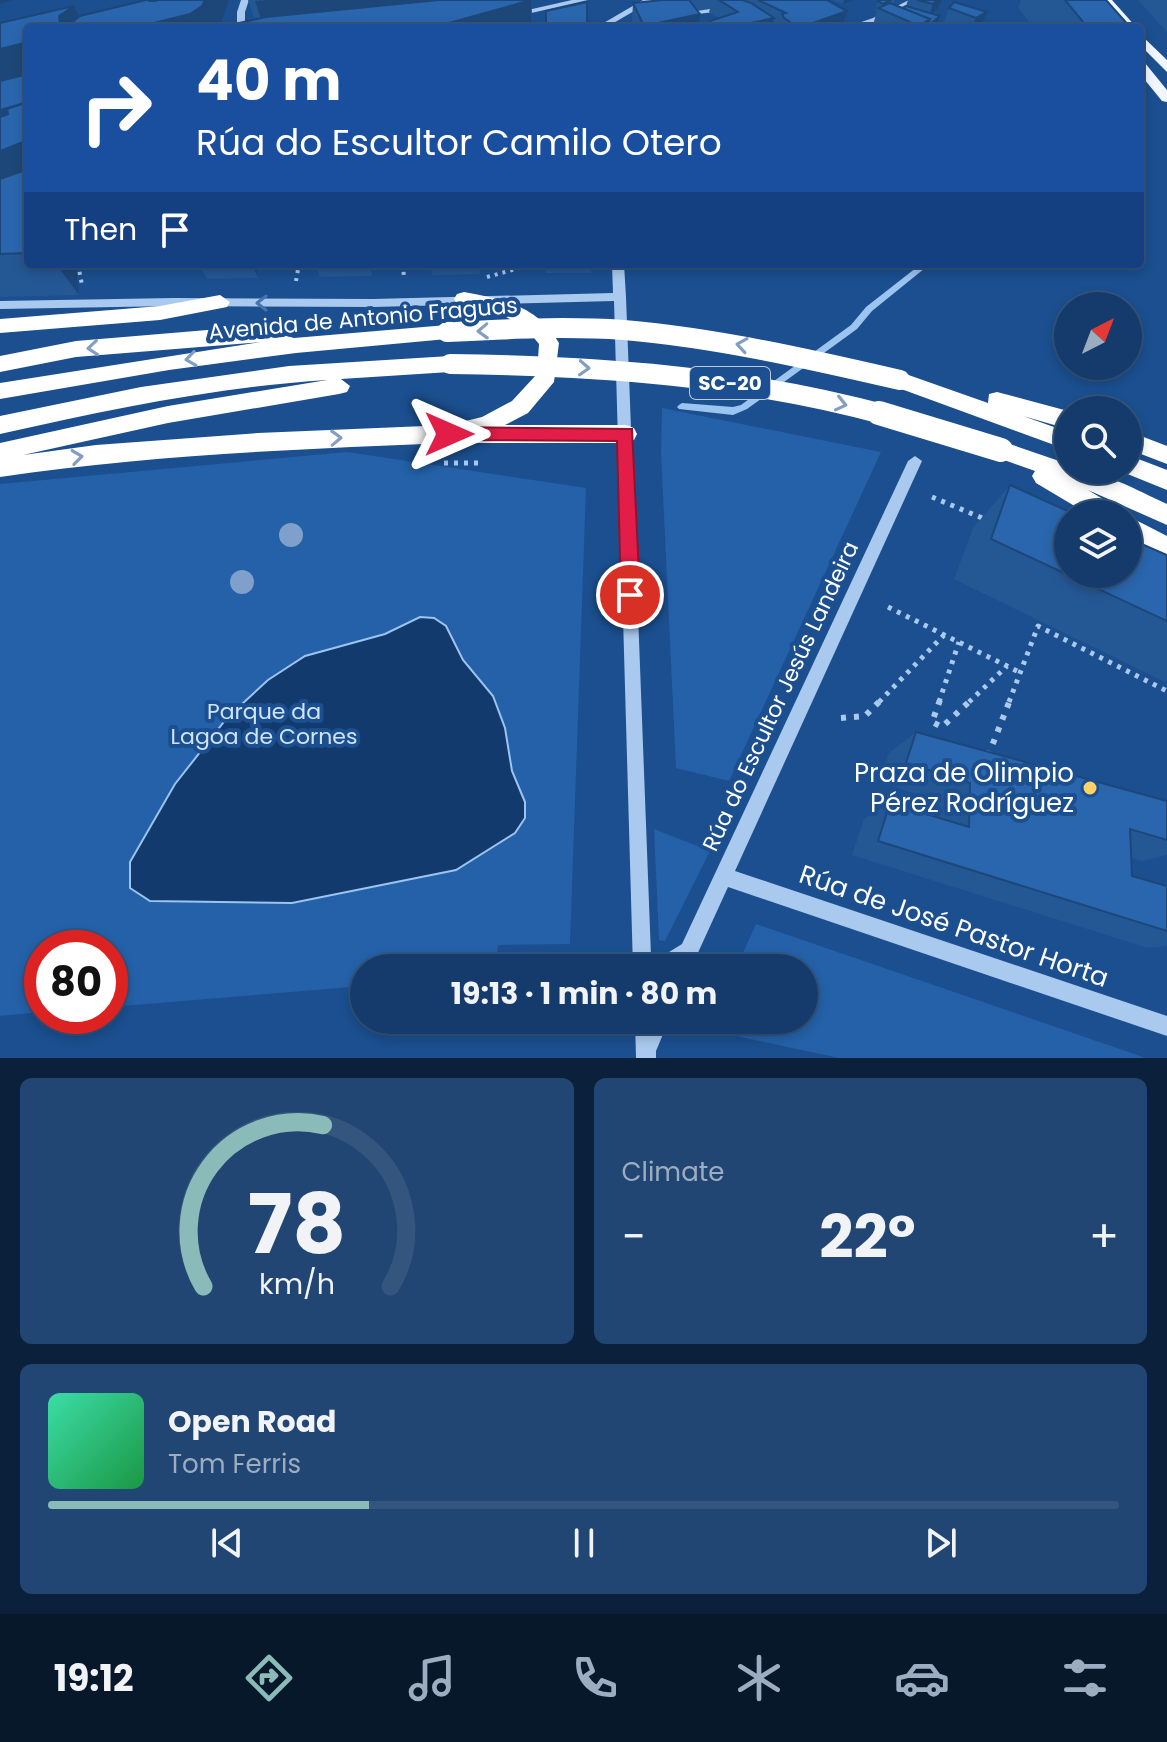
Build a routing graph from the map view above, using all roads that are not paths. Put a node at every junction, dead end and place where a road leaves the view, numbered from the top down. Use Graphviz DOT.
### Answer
graph roads {
  1 [pos="245,0"];
  2 [pos="584,0"];
  3 [pos="649,0"];
  4 [pos="1106,0"];
  5 [pos="912,2"];
  6 [pos="733,4"];
  7 [pos="632,8"];
  8 [pos="646,13"];
  9 [pos="742,14"];
  10 [pos="506,15"];
  11 [pos="665,15"];
  12 [pos="241,24"];
  13 [pos="606,24"];
  14 [pos="862,24"];
  15 [pos="1127,24"];
  16 [pos="1144,42"];
  17 [pos="1167,68"];
  18 [pos="1144,71"];
  19 [pos="1167,98"];
  20 [pos="618,268"];
  21 [pos="620,297"];
  22 [pos="464,299"];
  23 [pos="220,302"];
  24 [pos="0,305"];
  25 [pos="0,326"];
  26 [pos="296,345"];
  27 [pos="0,364"];
  28 [pos="402,368"];
  29 [pos="0,391"];
  30 [pos="1012,412"];
  31 [pos="1054,418"];
  32 [pos="0,425"];
  33 [pos="449,434"];
  34 [pos="626,434"];
  35 [pos="1054,434"];
  36 [pos="1142,445"];
  37 [pos="1001,450"];
  38 [pos="0,452"];
  39 [pos="1167,455"];
  40 [pos="915,461"];
  41 [pos="0,468"];
  42 [pos="1142,470"];
  43 [pos="1167,480"];
  44 [pos="1085,500"];
  45 [pos="1167,515"];
  46 [pos="1142,534"];
  47 [pos="1167,549"];
  48 [pos="723,876"];
  49 [pos="642,954"];
  50 [pos="687,954"];
  51 [pos="1167,1026"];
  52 [pos="645,1034"];
  53 [pos="654,1034"];
  54 [pos="646,1055"];
  1 -- 12 [label="street"];
  2 -- 10 [label="street"];
  3 -- 7 [label="street"];
  4 -- 15 [label="main road"];
  5 -- 14 [label="street"];
  6 -- 9 [label="street"];
  6 -- 11 [label="street"];
  7 -- 8 [label="street"];
  7 -- 13 [label="street"];
  16 -- 17 [label="main road"];
  18 -- 19 [label="main road"];
  20 -- 21 [label="street"];
  21 -- 22 [label="street"];
  21 -- 34 [label="street"];
  22 -- 23 [label="street, one-way"];
  22 -- 33 [label="highway"];
  23 -- 24 [label="street"];
  23 -- 25 [label="highway"];
  26 -- 27 [label="highway, one-way"];
  26 -- 29 [label="highway, Avenida de Antonio Fraguas / SC-20, one-way"];
  30 -- 26 [label="highway, Avenida de Antonio Fraguas / SC-20, one-way, bridge"];
  28 -- 32 [label="highway, SC-20"];
  28 -- 37 [label="highway, SC-20, one-way, bridge"];
  28 -- 38 [label="highway, SC-20"];
  30 -- 31 [label="highway, SC-20"];
  30 -- 35 [label="highway, SC-20"];
  33 -- 34 [label="highway"];
  41 -- 33 [label="highway, one-way"];
  34 -- 49 [label="street"];
  36 -- 39 [label="highway"];
  37 -- 44 [label="highway, SC-20"];
  37 -- 45 [label="highway, SC-20"];
  40 -- 48 [label="street, Rúa do Escultor Jesús Landeira"];
  42 -- 43 [label="highway"];
  46 -- 47 [label="highway"];
  48 -- 50 [label="street, Rúa do Escultor Jesús Landeira"];
  48 -- 51 [label="street, Rúa de José Pastor Horta"];
  52 -- 54 [label="street"];
  53 -- 54 [label="street"];
}
